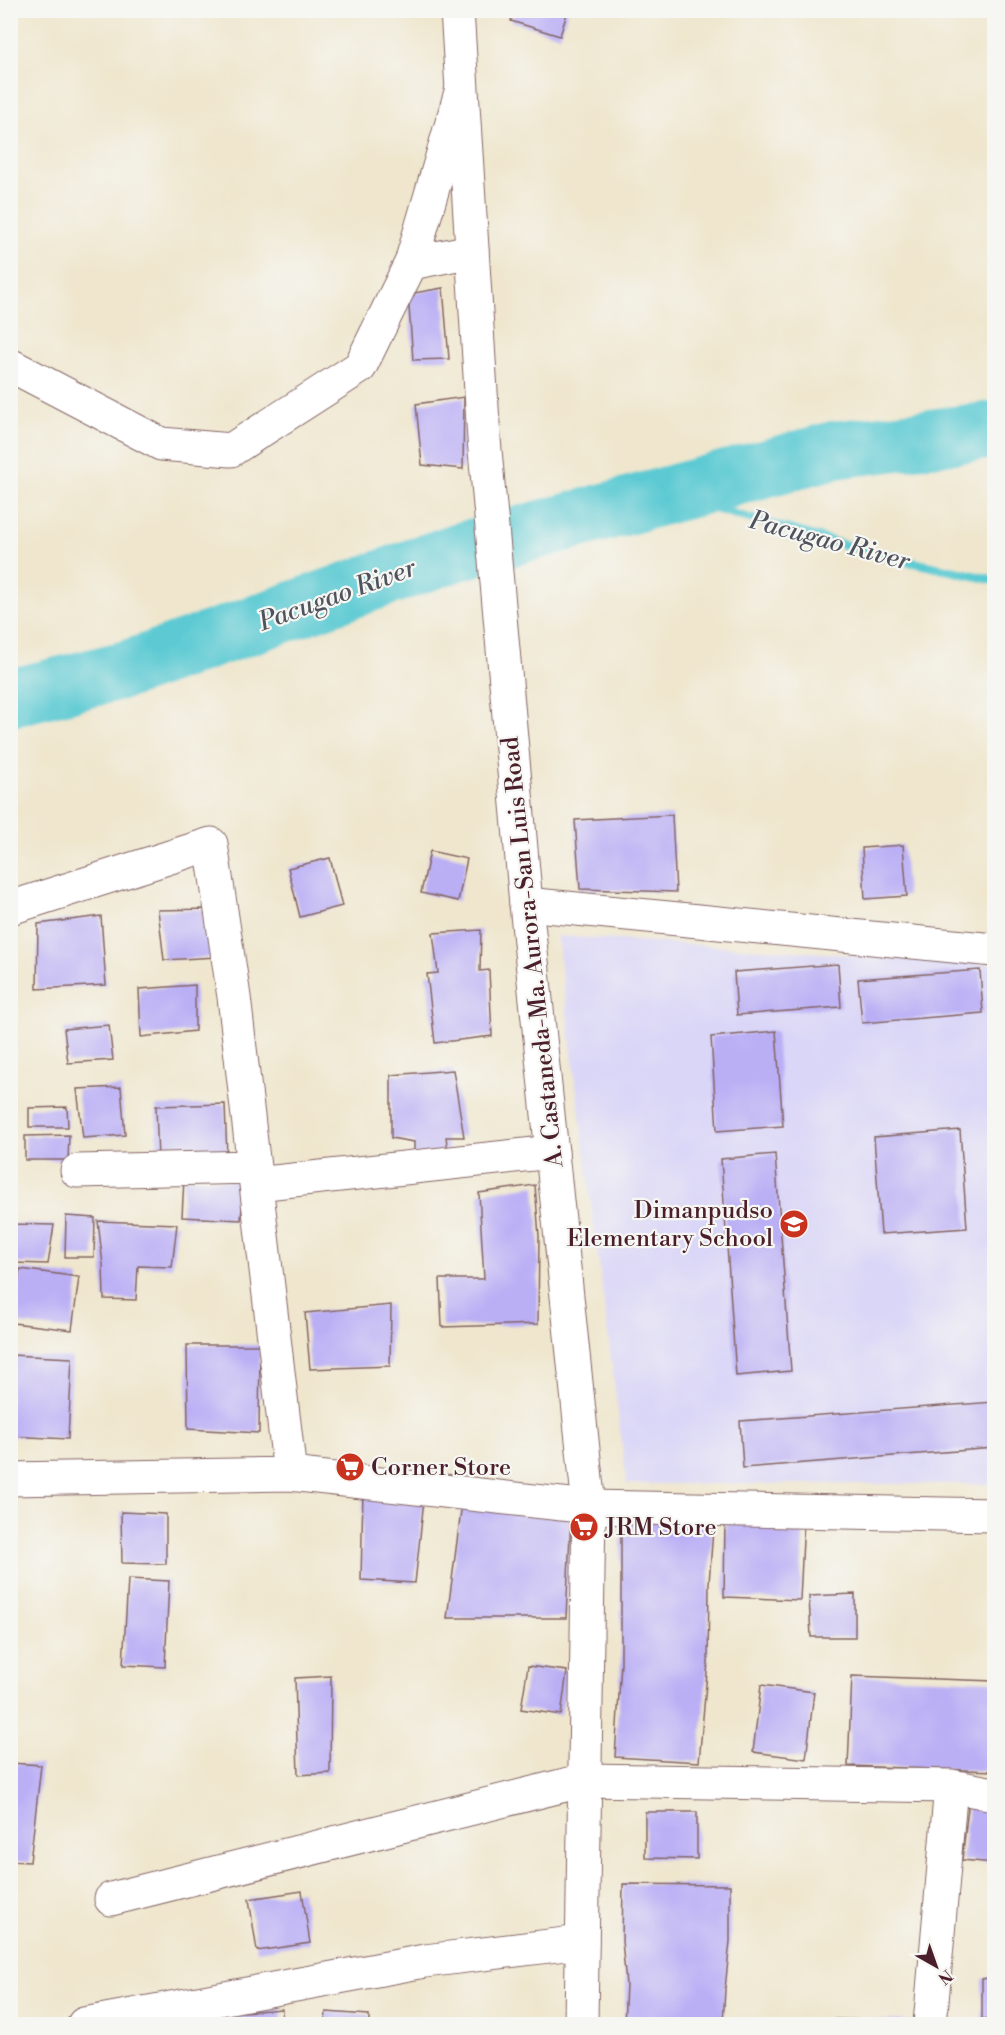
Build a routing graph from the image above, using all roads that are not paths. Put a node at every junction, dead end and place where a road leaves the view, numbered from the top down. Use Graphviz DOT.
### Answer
graph roads {
  1 [pos="457,10"];
  2 [pos="462,91"];
  3 [pos="472,251"];
  4 [pos="411,263"];
  5 [pos="10,365"];
  6 [pos="526,904"];
  7 [pos="10,908"];
  8 [pos="994,950"];
  9 [pos="552,1152"];
  10 [pos="77,1171"];
  11 [pos="255,1175"];
  12 [pos="290,1474"];
  13 [pos="10,1479"];
  14 [pos="589,1507"];
  15 [pos="994,1515"];
  16 [pos="585,1780"];
  17 [pos="951,1786"];
  18 [pos="994,1794"];
  19 [pos="111,1899"];
  20 [pos="582,1942"];
  21 [pos="84,2025"];
  22 [pos="581,2025"];
  23 [pos="930,2025"];
  1 -- 2 [label="street, A. Castaneda-Ma. Aurora-San Luis Road"];
  2 -- 3 [label="street, A. Castaneda-Ma. Aurora-San Luis Road"];
  2 -- 4 [label="street"];
  3 -- 4 [label="street"];
  3 -- 6 [label="street, A. Castaneda-Ma. Aurora-San Luis Road"];
  4 -- 5 [label="street"];
  6 -- 8 [label="street"];
  6 -- 9 [label="street, A. Castaneda-Ma. Aurora-San Luis Road"];
  7 -- 11 [label="street"];
  9 -- 11 [label="street"];
  9 -- 14 [label="street, A. Castaneda-Ma. Aurora-San Luis Road"];
  10 -- 11 [label="street"];
  11 -- 12 [label="street"];
  12 -- 13 [label="street"];
  12 -- 14 [label="street"];
  14 -- 15 [label="street"];
  14 -- 16 [label="street, A. Castaneda-Ma. Aurora-San Luis Road"];
  16 -- 17 [label="street"];
  16 -- 19 [label="street"];
  16 -- 20 [label="street, A. Castaneda-Ma. Aurora-San Luis Road"];
  17 -- 18 [label="street"];
  17 -- 23 [label="street"];
  20 -- 21 [label="street"];
  20 -- 22 [label="street, A. Castaneda-Ma. Aurora-San Luis Road"];
}
